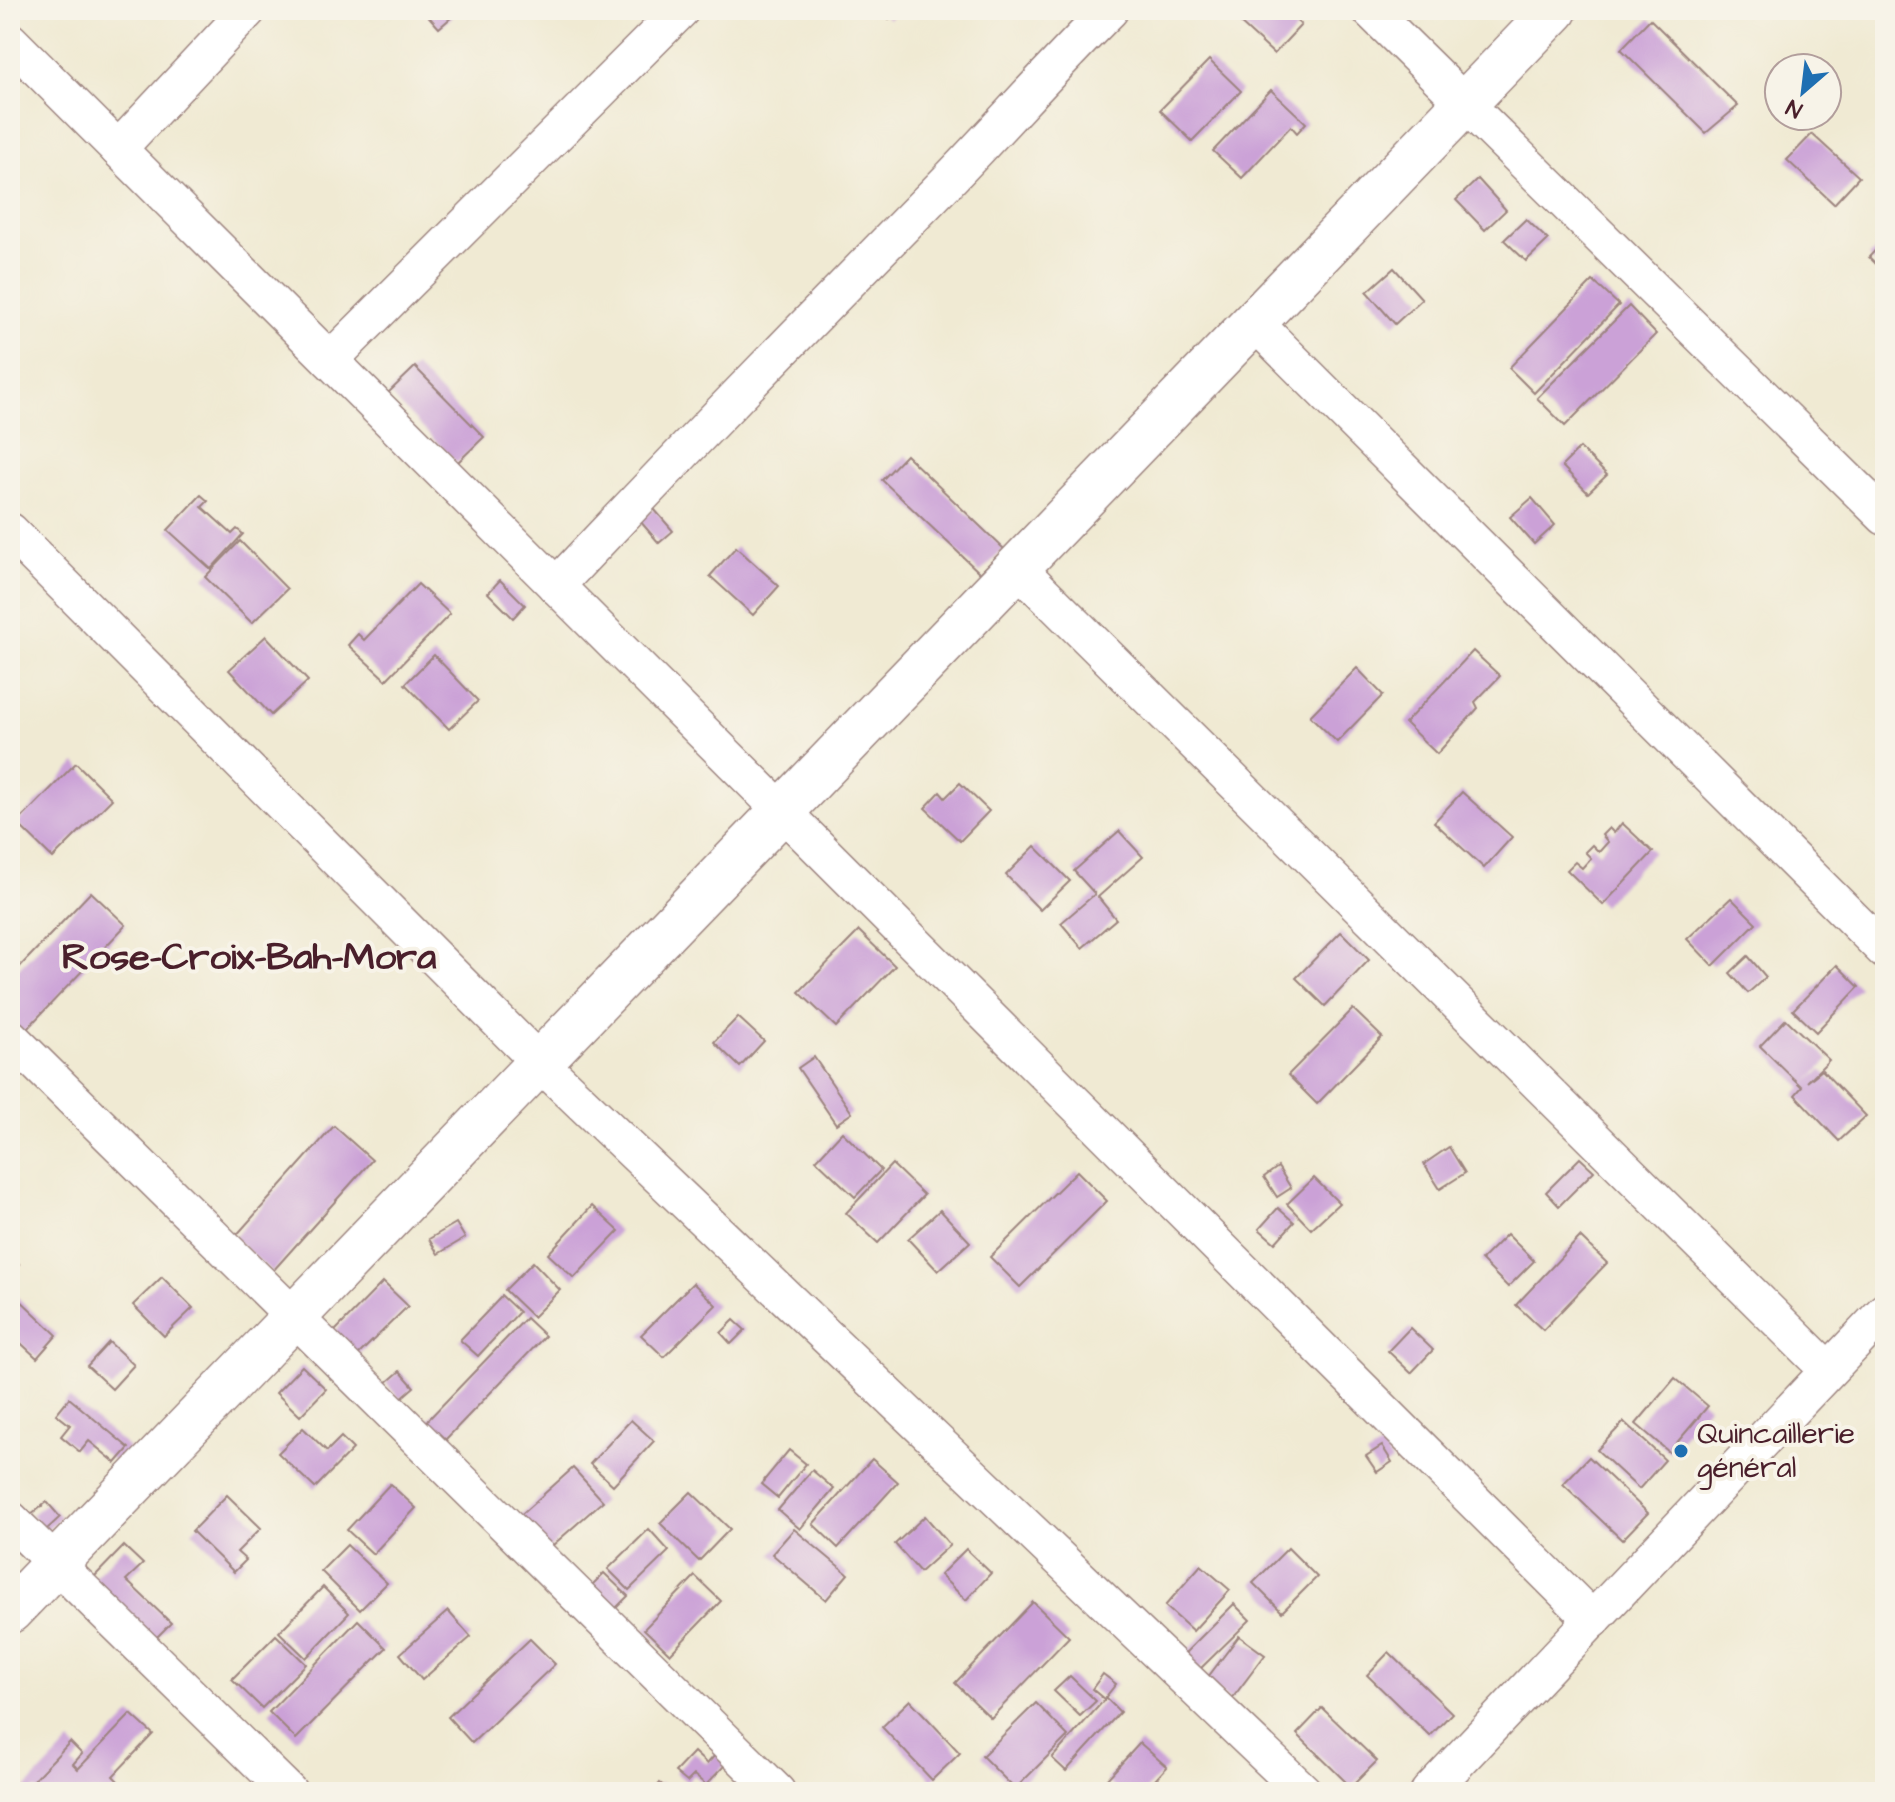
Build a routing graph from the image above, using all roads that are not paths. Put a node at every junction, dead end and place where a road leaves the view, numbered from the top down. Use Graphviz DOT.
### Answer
graph roads {
  1 [pos="248,10"];
  2 [pos="681,10"];
  3 [pos="1110,10"];
  4 [pos="1370,10"];
  5 [pos="1555,10"];
  6 [pos="10,41"];
  7 [pos="1465,103"];
  8 [pos="118,149"];
  9 [pos="1255,323"];
  10 [pos="330,360"];
  11 [pos="1885,517"];
  12 [pos="10,531"];
  13 [pos="1016,566"];
  14 [pos="556,586"];
  15 [pos="782,811"];
  16 [pos="1885,951"];
  17 [pos="10,1037"];
  18 [pos="539,1062"];
  19 [pos="1885,1311"];
  20 [pos="292,1319"];
  21 [pos="1828,1370"];
  22 [pos="10,1519"];
  23 [pos="56,1563"];
  24 [pos="10,1611"];
  25 [pos="1593,1620"];
  26 [pos="289,1792"];
  27 [pos="777,1792"];
  28 [pos="1304,1792"];
  29 [pos="1429,1792"];
  1 -- 8 [label="street"];
  2 -- 10 [label="street"];
  3 -- 14 [label="street"];
  4 -- 7 [label="street"];
  5 -- 7 [label="street"];
  6 -- 8 [label="street"];
  7 -- 9 [label="street"];
  7 -- 11 [label="street"];
  8 -- 10 [label="street"];
  9 -- 13 [label="street"];
  9 -- 16 [label="street"];
  10 -- 14 [label="street"];
  12 -- 18 [label="street"];
  13 -- 15 [label="street"];
  13 -- 21 [label="street"];
  14 -- 15 [label="street"];
  15 -- 18 [label="street"];
  15 -- 25 [label="street"];
  17 -- 20 [label="street"];
  18 -- 20 [label="street"];
  18 -- 28 [label="street"];
  19 -- 21 [label="street"];
  20 -- 23 [label="street"];
  20 -- 27 [label="street"];
  21 -- 25 [label="street"];
  22 -- 23 [label="street"];
  23 -- 24 [label="street"];
  23 -- 26 [label="street"];
  25 -- 29 [label="street"];
}
